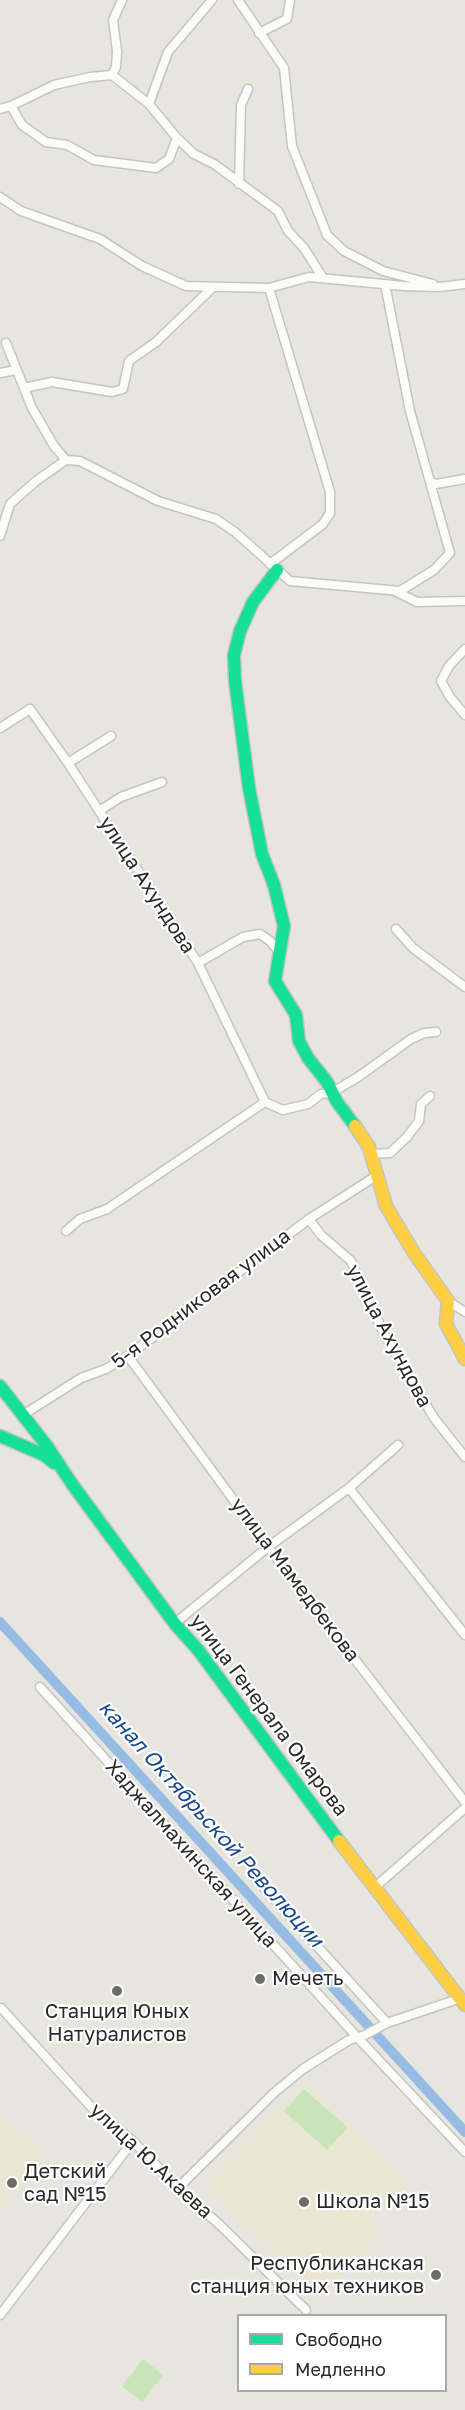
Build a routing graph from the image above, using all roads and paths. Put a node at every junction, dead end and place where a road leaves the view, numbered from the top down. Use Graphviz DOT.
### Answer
graph roads {
  1 [pos="123,0"];
  2 [pos="212,0"];
  3 [pos="238,0"];
  4 [pos="290,0"];
  5 [pos="259,33"];
  6 [pos="112,75"];
  7 [pos="248,88"];
  8 [pos="149,104"];
  9 [pos="11,106"];
  10 [pos="0,109"];
  11 [pos="177,138"];
  12 [pos="239,184"];
  13 [pos="0,197"];
  14 [pos="323,278"];
  15 [pos="385,284"];
  16 [pos="465,284"];
  17 [pos="439,287"];
  18 [pos="212,288"];
  19 [pos="269,288"];
  20 [pos="6,343"];
  21 [pos="15,370"];
  22 [pos="0,373"];
  23 [pos="24,388"];
  24 [pos="66,460"];
  25 [pos="465,479"];
  26 [pos="430,482"];
  27 [pos="0,536"];
  28 [pos="274,567"];
  29 [pos="395,590"];
  30 [pos="465,601"];
  31 [pos="465,649"];
  32 [pos="465,715"];
  33 [pos="0,728"];
  34 [pos="111,736"];
  35 [pos="68,763"];
  36 [pos="162,782"];
  37 [pos="99,811"];
  38 [pos="396,929"];
  39 [pos="280,953"];
  40 [pos="198,963"];
  41 [pos="465,987"];
  42 [pos="436,1032"];
  43 [pos="331,1093"];
  44 [pos="430,1096"];
  45 [pos="265,1102"];
  46 [pos="370,1154"];
  47 [pos="376,1176"];
  48 [pos="309,1219"];
  49 [pos="66,1231"];
  50 [pos="448,1301"];
  51 [pos="465,1312"];
  52 [pos="128,1356"];
  53 [pos="465,1359"];
  54 [pos="0,1388"];
  55 [pos="0,1409"];
  56 [pos="23,1415"];
  57 [pos="0,1436"];
  58 [pos="398,1445"];
  59 [pos="45,1450"];
  60 [pos="465,1457"];
  61 [pos="349,1488"];
  62 [pos="268,1547"];
  63 [pos="175,1624"];
  64 [pos="465,1635"];
  65 [pos="40,1687"];
  66 [pos="465,1802"];
  67 [pos="465,1808"];
  68 [pos="255,1878"];
  69 [pos="374,1888"];
  70 [pos="463,2004"];
  71 [pos="1,2008"];
  72 [pos="387,2023"];
  73 [pos="358,2038"];
  74 [pos="133,2141"];
  75 [pos="465,2152"];
  76 [pos="178,2188"];
  77 [pos="306,2310"];
  78 [pos="0,2315"];
  1 -- 6 [label="street"];
  2 -- 8 [label="street"];
  3 -- 5 [label="street"];
  4 -- 5 [label="street"];
  5 -- 17 [label="street"];
  6 -- 8 [label="street"];
  6 -- 9 [label="street"];
  7 -- 12 [label="street"];
  8 -- 11 [label="street"];
  9 -- 10 [label="street"];
  9 -- 11 [label="street"];
  11 -- 12 [label="street"];
  12 -- 14 [label="street"];
  13 -- 18 [label="street"];
  14 -- 15 [label="street"];
  14 -- 19 [label="street"];
  15 -- 17 [label="street"];
  15 -- 26 [label="street"];
  16 -- 17 [label="street"];
  18 -- 19 [label="street"];
  18 -- 23 [label="street"];
  19 -- 28 [label="street"];
  20 -- 21 [label="street"];
  21 -- 22 [label="street"];
  21 -- 23 [label="street"];
  23 -- 24 [label="street"];
  24 -- 27 [label="street"];
  24 -- 28 [label="street"];
  25 -- 26 [label="street"];
  26 -- 29 [label="street"];
  28 -- 29 [label="street"];
  28 -- 39 [label="street"];
  29 -- 30 [label="street"];
  31 -- 32 [label="street"];
  33 -- 35 [label="street, улица Ахундова"];
  34 -- 35 [label="street"];
  35 -- 37 [label="street, улица Ахундова"];
  36 -- 37 [label="street"];
  37 -- 40 [label="street, улица Ахундова"];
  38 -- 41 [label="street"];
  39 -- 40 [label="street"];
  39 -- 43 [label="street"];
  40 -- 45 [label="street, улица Ахундова"];
  42 -- 43 [label="street"];
  43 -- 45 [label="street"];
  43 -- 46 [label="street"];
  44 -- 46 [label="street"];
  45 -- 49 [label="street"];
  46 -- 47 [label="street"];
  47 -- 48 [label="street, 5-я Родниковая улица"];
  47 -- 50 [label="street"];
  48 -- 52 [label="street, 5-я Родниковая улица"];
  48 -- 60 [label="street, улица Ахундова"];
  50 -- 51 [label="street"];
  50 -- 53 [label="street"];
  52 -- 56 [label="street, 5-я Родниковая улица"];
  52 -- 62 [label="street, улица Мамедбекова"];
  54 -- 55 [label="street"];
  54 -- 56 [label="street, улица Генерала Омарова"];
  56 -- 59 [label="street, улица Генерала Омарова"];
  57 -- 59 [label="street"];
  58 -- 61 [label="street"];
  59 -- 63 [label="street, улица Генерала Омарова"];
  61 -- 62 [label="street"];
  61 -- 64 [label="street"];
  62 -- 63 [label="street"];
  62 -- 66 [label="street, улица Мамедбекова"];
  63 -- 69 [label="street, улица Генерала Омарова"];
  65 -- 73 [label="street, Хаджалмахинская улица"];
  67 -- 69 [label="street"];
  68 -- 72 [label="street"];
  69 -- 70 [label="street, улица Генерала Омарова"];
  70 -- 72 [label="street"];
  71 -- 74 [label="street, улица Ю.Акаева"];
  72 -- 73 [label="street"];
  73 -- 75 [label="street, Хаджалмахинская улица"];
  73 -- 76 [label="street"];
  74 -- 76 [label="street, улица Ю.Акаева"];
  74 -- 78 [label="street"];
  76 -- 77 [label="street, улица Ю.Акаева"];
}
